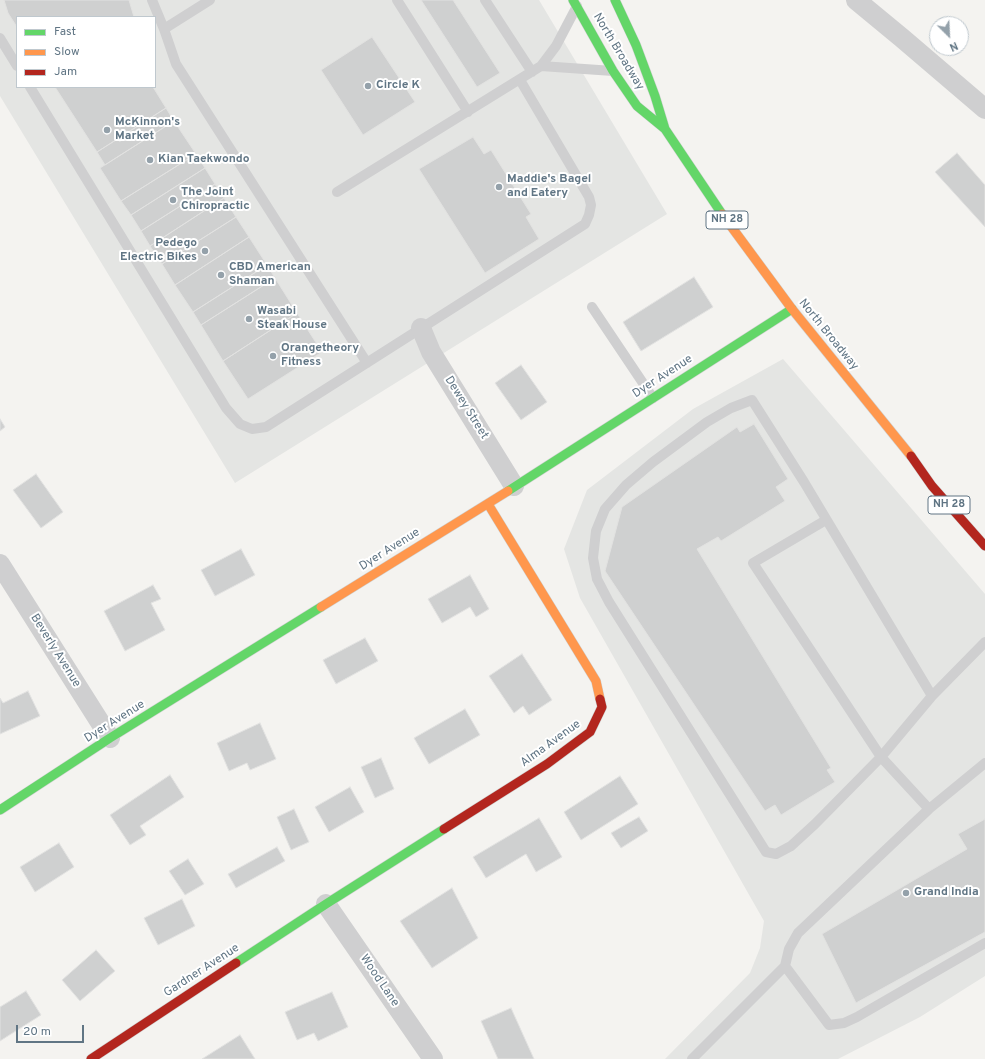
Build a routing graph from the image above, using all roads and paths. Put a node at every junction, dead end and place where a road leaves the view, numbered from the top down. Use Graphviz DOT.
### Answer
graph roads {
  1 [pos="152,0"];
  2 [pos="210,0"];
  3 [pos="397,0"];
  4 [pos="485,0"];
  5 [pos="615,0"];
  6 [pos="856,0"];
  7 [pos="575,3"];
  8 [pos="164,29"];
  9 [pos="0,38"];
  10 [pos="16,64"];
  11 [pos="542,66"];
  12 [pos="613,71"];
  13 [pos="532,72"];
  14 [pos="520,80"];
  15 [pos="31,88"];
  16 [pos="985,109"];
  17 [pos="468,112"];
  18 [pos="665,129"];
  19 [pos="337,192"];
  20 [pos="592,307"];
  21 [pos="792,309"];
  22 [pos="421,328"];
  23 [pos="367,363"];
  24 [pos="653,398"];
  25 [pos="514,486"];
  26 [pos="488,504"];
  27 [pos="826,520"];
  28 [pos="985,546"];
  29 [pos="0,564"];
  30 [pos="985,642"];
  31 [pos="932,696"];
  32 [pos="110,738"];
  33 [pos="881,757"];
  34 [pos="985,763"];
  35 [pos="929,809"];
  36 [pos="0,810"];
  37 [pos="326,904"];
  38 [pos="985,943"];
  39 [pos="785,966"];
  40 [pos="90,1059"];
  41 [pos="433,1059"];
  42 [pos="692,1059"];
  1 -- 8 [label="lane"];
  2 -- 8 [label="lane"];
  3 -- 17 [label="lane"];
  4 -- 13 [label="lane"];
  5 -- 18 [label="street, North Broadway / NH 28"];
  6 -- 16 [label="street"];
  7 -- 11 [label="lane"];
  7 -- 12 [label="street, North Broadway / NH 28"];
  8 -- 23 [label="lane"];
  9 -- 10 [label="lane"];
  11 -- 12 [label="lane"];
  11 -- 13 [label="lane"];
  12 -- 18 [label="street, North Broadway / NH 28"];
  13 -- 14 [label="lane"];
  14 -- 17 [label="lane"];
  14 -- 22 [label="lane"];
  15 -- 23 [label="lane"];
  17 -- 19 [label="lane"];
  18 -- 21 [label="street, North Broadway / NH 28"];
  20 -- 24 [label="lane"];
  21 -- 24 [label="street, Dyer Avenue"];
  21 -- 28 [label="street, North Broadway / NH 28"];
  22 -- 23 [label="lane"];
  22 -- 25 [label="street, Dewey Street"];
  24 -- 25 [label="street, Dyer Avenue"];
  25 -- 26 [label="street, Dyer Avenue"];
  26 -- 32 [label="street, Dyer Avenue"];
  26 -- 37 [label="street, Alma Avenue"];
  27 -- 31 [label="lane"];
  27 -- 33 [label="lane"];
  27 -- 33 [label="lane"];
  29 -- 32 [label="street, Beverly Avenue"];
  30 -- 31 [label="lane"];
  31 -- 33 [label="lane"];
  32 -- 36 [label="street, Dyer Avenue"];
  33 -- 35 [label="lane"];
  34 -- 35 [label="lane"];
  35 -- 39 [label="lane"];
  37 -- 40 [label="street, Gardner Avenue"];
  37 -- 41 [label="street, Wood Lane"];
  38 -- 39 [label="lane"];
  39 -- 42 [label="lane"];
}
